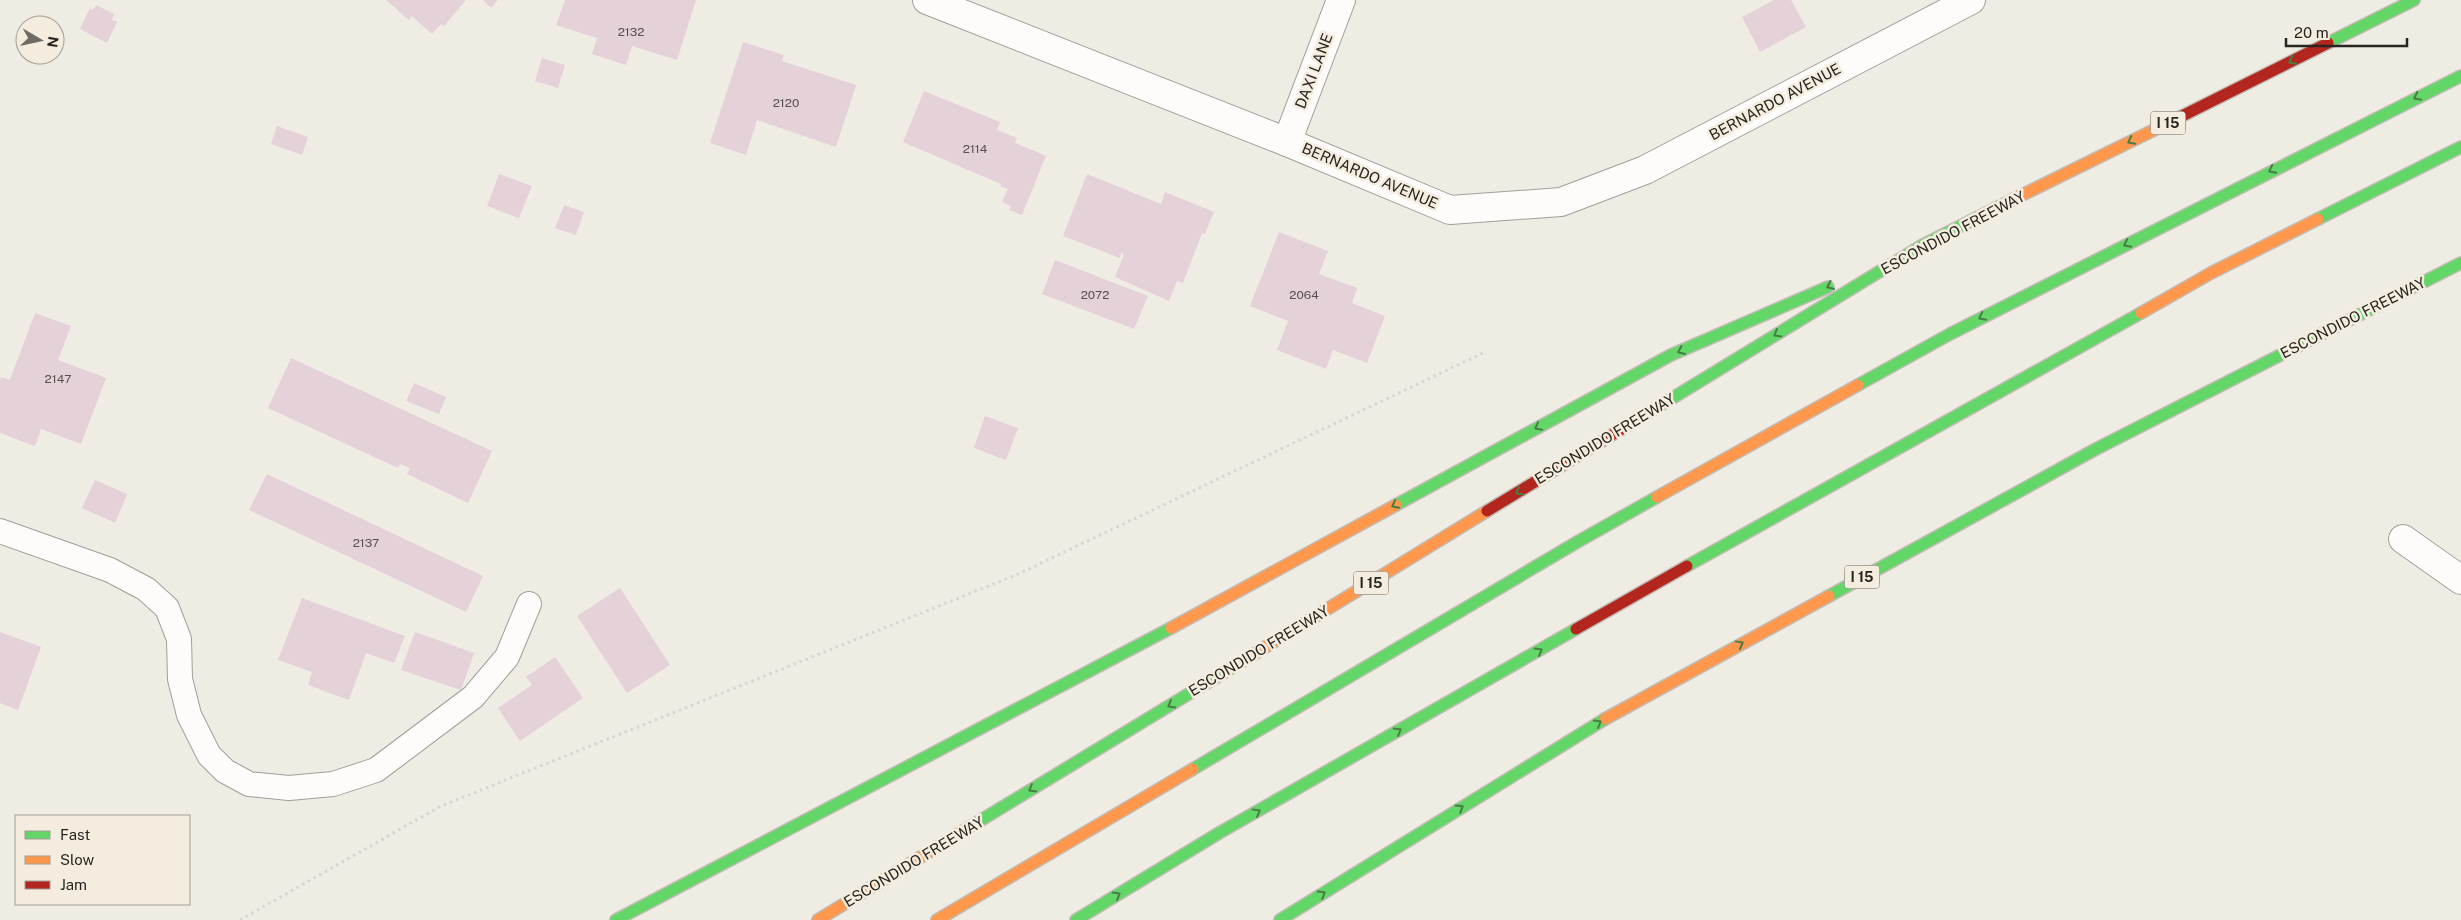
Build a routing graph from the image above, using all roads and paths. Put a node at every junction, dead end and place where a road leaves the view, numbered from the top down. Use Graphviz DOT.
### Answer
graph roads {
  1 [pos="928,0"];
  2 [pos="1341,0"];
  3 [pos="1971,0"];
  4 [pos="2414,0"];
  5 [pos="2461,76"];
  6 [pos="1287,142"];
  7 [pos="2461,148"];
  8 [pos="1923,245"];
  9 [pos="2461,264"];
  10 [pos="1483,353"];
  11 [pos="0,531"];
  12 [pos="2403,539"];
  13 [pos="2461,580"];
  14 [pos="529,604"];
  15 [pos="240,920"];
  16 [pos="616,920"];
  17 [pos="818,920"];
  18 [pos="937,920"];
  19 [pos="1076,920"];
  20 [pos="1280,920"];
  1 -- 6 [label="street, BERNARDO AVENUE"];
  2 -- 6 [label="street, DAXI LANE"];
  3 -- 6 [label="street, BERNARDO AVENUE"];
  4 -- 8 [label="highway, ESCONDIDO FREEWAY / I 15, one-way"];
  5 -- 18 [label="highway, one-way"];
  19 -- 7 [label="highway, one-way"];
  8 -- 16 [label="highway, one-way"];
  8 -- 17 [label="highway, ESCONDIDO FREEWAY / I 15, one-way"];
  20 -- 9 [label="highway, ESCONDIDO FREEWAY / I 15, one-way"];
  10 -- 15 [label="path"];
  11 -- 14 [label="lane"];
  12 -- 13 [label="street"];
}
